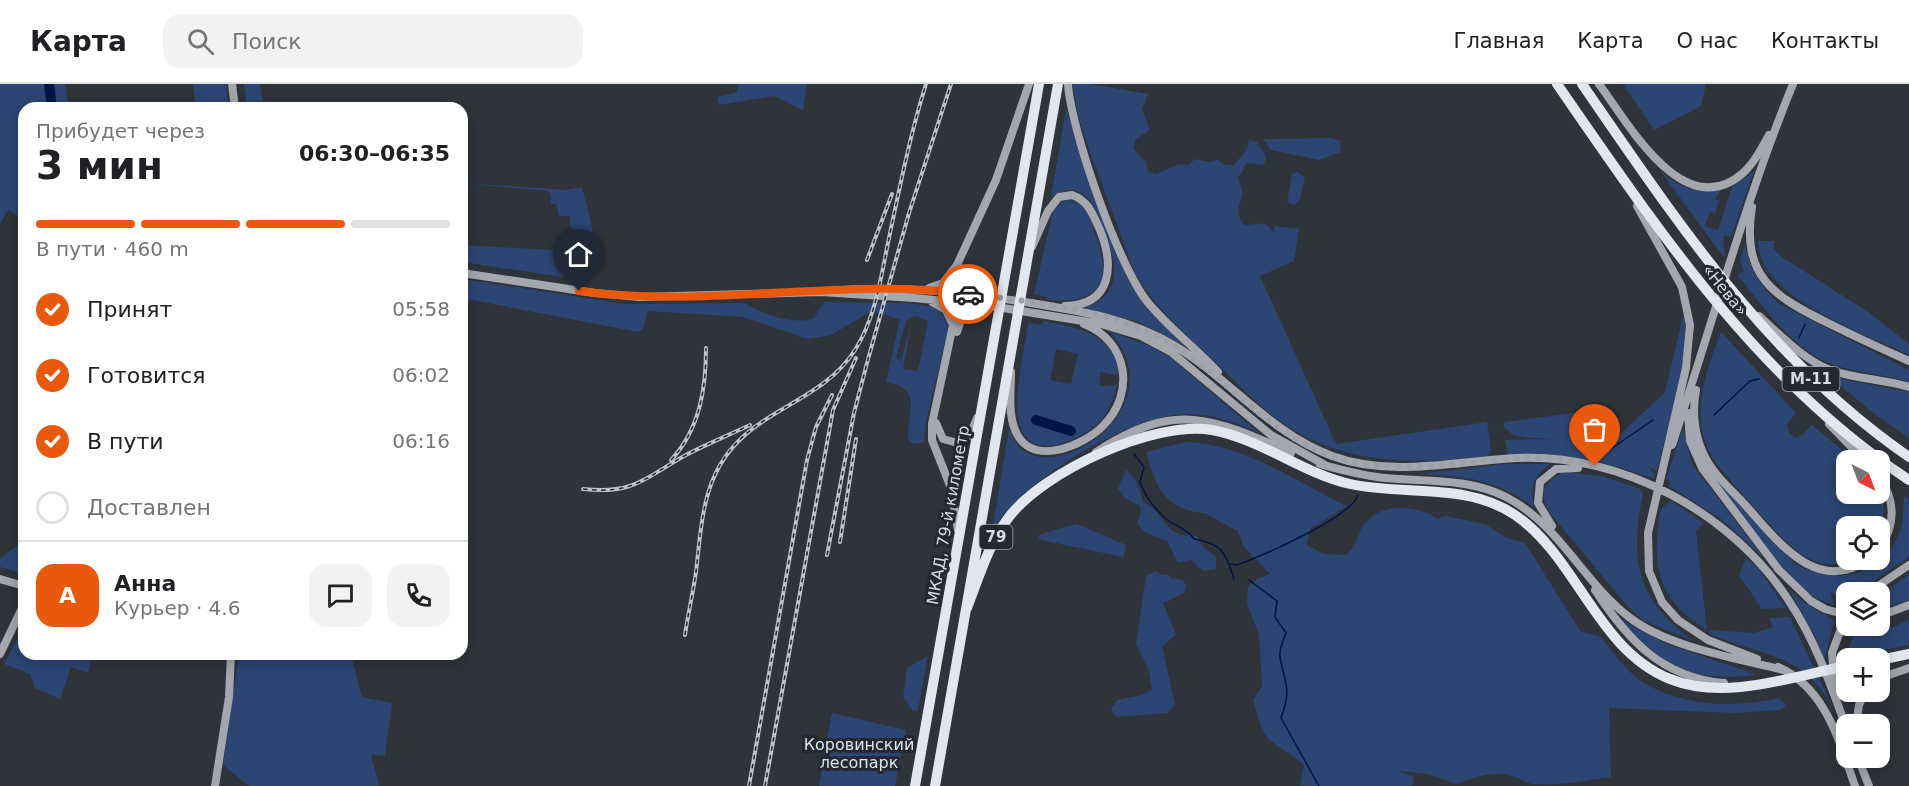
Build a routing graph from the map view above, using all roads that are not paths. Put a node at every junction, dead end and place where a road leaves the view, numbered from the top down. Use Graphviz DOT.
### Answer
graph roads {
  1 [pos="232,84"];
  2 [pos="1029,84"];
  3 [pos="1039,84"];
  4 [pos="1058,84"];
  5 [pos="1068,84"];
  6 [pos="1557,84"];
  7 [pos="1582,84"];
  8 [pos="1599,84"];
  9 [pos="1793,84"];
  10 [pos="234,102"];
  11 [pos="1779,117"];
  12 [pos="1619,174"];
  13 [pos="1754,189"];
  14 [pos="1028,256"];
  15 [pos="468,274"];
  16 [pos="1727,286"];
  17 [pos="924,289"];
  18 [pos="821,292"];
  19 [pos="914,298"];
  20 [pos="986,305"];
  21 [pos="1045,306"];
  22 [pos="1072,320"];
  23 [pos="1011,354"];
  24 [pos="1701,360"];
  25 [pos="1909,363"];
  26 [pos="1693,387"];
  27 [pos="1909,387"];
  28 [pos="1801,395"];
  29 [pos="1241,396"];
  30 [pos="982,406"];
  31 [pos="1854,450"];
  32 [pos="1909,457"];
  33 [pos="1325,465"];
  34 [pos="1071,470"];
  35 [pos="1614,472"];
  36 [pos="1663,472"];
  37 [pos="1909,480"];
  38 [pos="1890,502"];
  39 [pos="1890,530"];
  40 [pos="958,541"];
  41 [pos="1566,547"];
  42 [pos="1578,564"];
  43 [pos="1909,565"];
  44 [pos="1836,570"];
  45 [pos="0,579"];
  46 [pos="1884,582"];
  47 [pos="18,584"];
  48 [pos="1909,605"];
  49 [pos="967,608"];
  50 [pos="1836,612"];
  51 [pos="1890,612"];
  52 [pos="18,616"];
  53 [pos="1836,636"];
  54 [pos="0,654"];
  55 [pos="1909,654"];
  56 [pos="1890,658"];
  57 [pos="231,660"];
  58 [pos="1836,668"];
  59 [pos="1909,668"];
  60 [pos="1783,670"];
  61 [pos="1890,675"];
  62 [pos="1748,685"];
  63 [pos="1841,714"];
  64 [pos="1843,714"];
  65 [pos="1862,768"];
  66 [pos="215,786"];
  67 [pos="915,786"];
  68 [pos="934,786"];
  69 [pos="1855,786"];
  70 [pos="1869,786"];
  1 -- 10 [label="main road"];
  2 -- 17 [label="main road"];
  3 -- 30 [label="highway, МКАД, 79-й километр"];
  4 -- 14 [label="highway, МКАД, 79-й километр"];
  5 -- 29 [label="main road"];
  6 -- 12 [label="highway, «Нева» / М-11"];
  7 -- 16 [label="highway, «Нева» / М-11"];
  8 -- 11 [label="main road"];
  9 -- 11 [label="main road"];
  11 -- 13 [label="main road"];
  12 -- 28 [label="highway, «Нева» / М-11"];
  12 -- 36 [label="main road"];
  13 -- 24 [label="main road"];
  13 -- 25 [label="main road"];
  14 -- 21 [label="main road"];
  14 -- 23 [label="highway, МКАД, 79-й километр"];
  15 -- 18 [label="main road"];
  16 -- 27 [label="main road"];
  16 -- 32 [label="highway, «Нева» / М-11"];
  17 -- 18 [label="main road"];
  17 -- 21 [label="main road"];
  18 -- 19 [label="main road"];
  19 -- 20 [label="main road"];
  19 -- 40 [label="main road"];
  20 -- 22 [label="main road"];
  20 -- 30 [label="main road"];
  21 -- 29 [label="main road"];
  22 -- 23 [label="main road"];
  22 -- 33 [label="main road"];
  23 -- 49 [label="highway, МКАД, 79-й километр"];
  24 -- 26 [label="main road"];
  24 -- 44 [label="main road"];
  26 -- 36 [label="main road"];
  26 -- 50 [label="main road"];
  28 -- 31 [label="main road"];
  28 -- 37 [label="highway, «Нева» / М-11"];
  29 -- 35 [label="main road"];
  30 -- 40 [label="highway, МКАД, 79-й километр"];
  33 -- 34 [label="main road"];
  33 -- 41 [label="main road"];
  34 -- 49 [label="highway, 79"];
  34 -- 62 [label="highway"];
  35 -- 41 [label="main road"];
  35 -- 63 [label="main road"];
  36 -- 60 [label="main road"];
  38 -- 39 [label="main road"];
  40 -- 67 [label="highway, МКАД, 79-й километр"];
  41 -- 42 [label="main road"];
  42 -- 60 [label="main road"];
  42 -- 62 [label="main road"];
  43 -- 46 [label="main road"];
  45 -- 47 [label="main road"];
  48 -- 51 [label="main road"];
  49 -- 68 [label="highway, МКАД, 79-й километр"];
  52 -- 54 [label="main road"];
  53 -- 64 [label="main road"];
  55 -- 56 [label="highway"];
  57 -- 66 [label="main road"];
  58 -- 62 [label="highway"];
  59 -- 61 [label="main road"];
  60 -- 69 [label="main road"];
  65 -- 70 [label="main road"];
}
